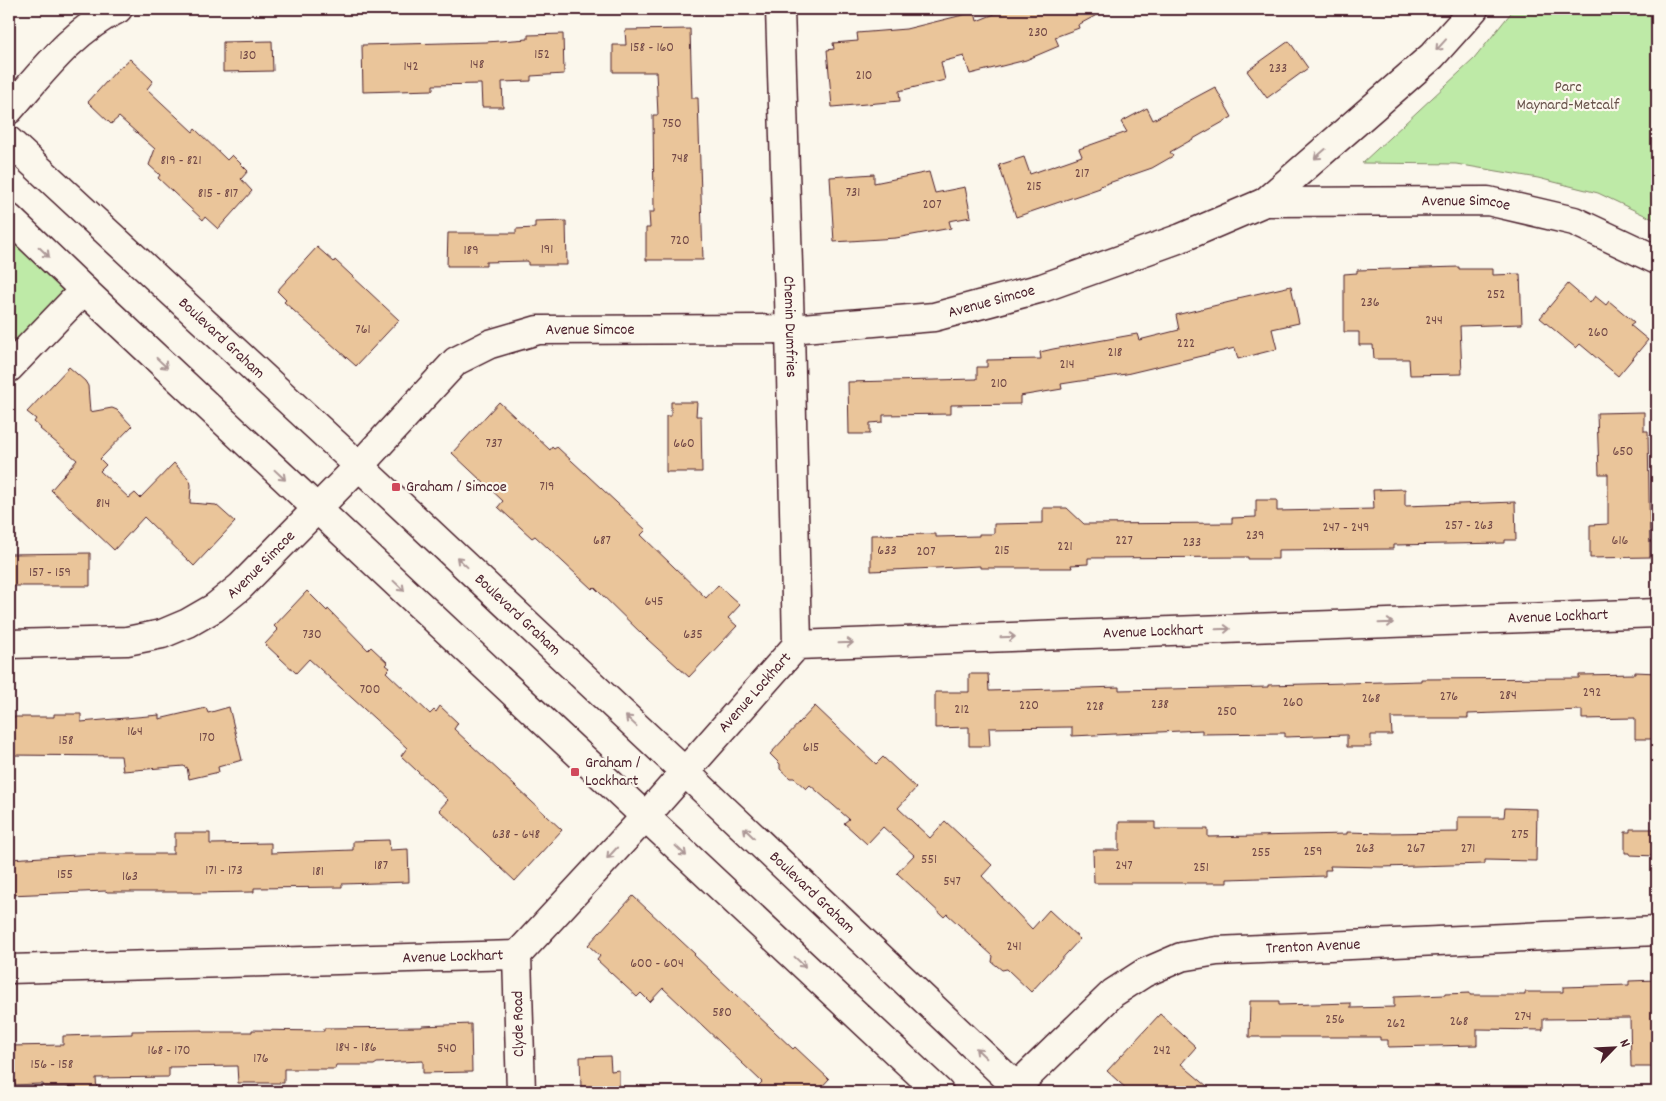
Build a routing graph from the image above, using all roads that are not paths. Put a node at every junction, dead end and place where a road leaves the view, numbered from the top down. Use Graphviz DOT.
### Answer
graph roads {
  1 [pos="118,9"];
  2 [pos="780,9"];
  3 [pos="1474,9"];
  4 [pos="9,110"];
  5 [pos="9,142"];
  6 [pos="1265,202"];
  7 [pos="9,218"];
  8 [pos="1657,260"];
  9 [pos="84,290"];
  10 [pos="790,329"];
  11 [pos="9,368"];
  12 [pos="360,466"];
  13 [pos="316,509"];
  14 [pos="1657,613"];
  15 [pos="9,644"];
  16 [pos="797,645"];
  17 [pos="686,773"];
  18 [pos="645,818"];
  19 [pos="1657,932"];
  20 [pos="518,955"];
  21 [pos="9,969"];
  22 [pos="1017,1090"];
  23 [pos="521,1092"];
  24 [pos="939,1092"];
  1 -- 4 [label="street"];
  2 -- 10 [label="street, Chemin Dumfries"];
  3 -- 6 [label="street, Avenue Simcoe, one-way"];
  5 -- 12 [label="street, Boulevard Graham"];
  6 -- 8 [label="street, Avenue Simcoe"];
  6 -- 10 [label="street, Avenue Simcoe"];
  7 -- 9 [label="street, one-way"];
  9 -- 11 [label="street"];
  9 -- 13 [label="street, one-way"];
  10 -- 12 [label="street, Avenue Simcoe"];
  10 -- 16 [label="street, Chemin Dumfries"];
  12 -- 13 [label="street, Avenue Simcoe"];
  17 -- 12 [label="street, Boulevard Graham, one-way"];
  13 -- 15 [label="street, Avenue Simcoe"];
  13 -- 18 [label="street, one-way"];
  16 -- 14 [label="street, Avenue Lockhart, one-way"];
  16 -- 17 [label="street, Avenue Lockhart"];
  17 -- 18 [label="street, Avenue Lockhart"];
  22 -- 17 [label="street, Boulevard Graham, one-way"];
  18 -- 20 [label="street, Avenue Lockhart, one-way"];
  18 -- 24 [label="street, one-way"];
  19 -- 22 [label="street, Trenton Avenue"];
  20 -- 21 [label="street, Avenue Lockhart"];
  20 -- 23 [label="street, Clyde Road"];
}
